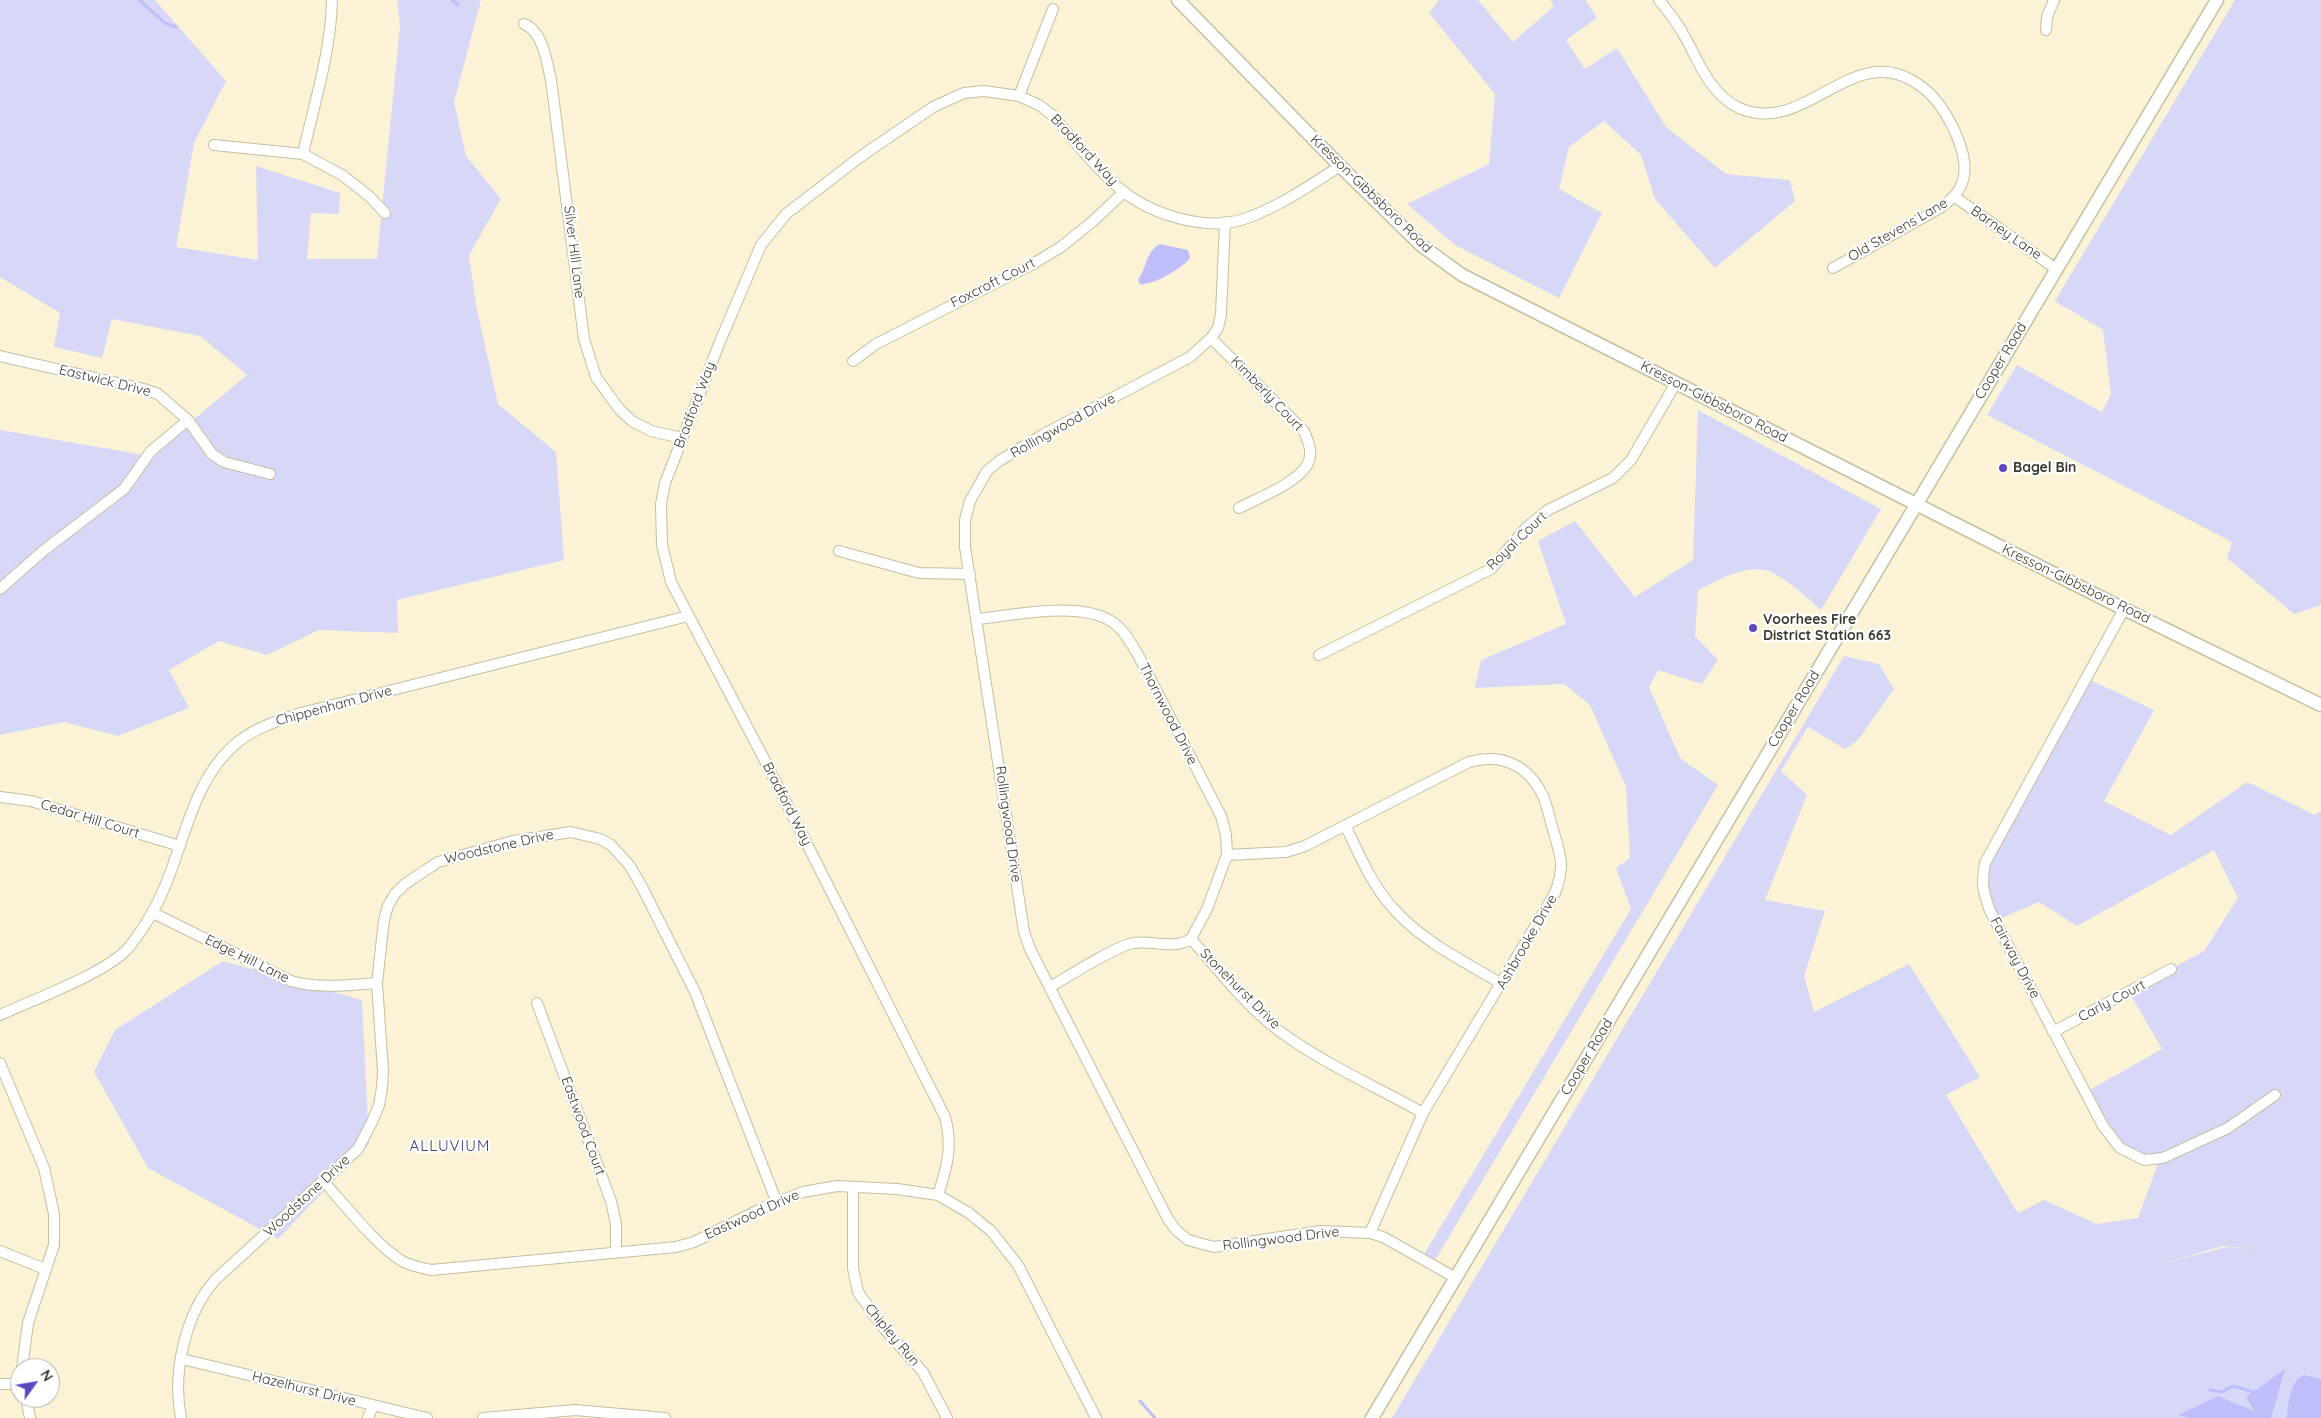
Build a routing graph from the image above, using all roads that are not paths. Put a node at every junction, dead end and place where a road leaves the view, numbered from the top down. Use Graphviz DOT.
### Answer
graph roads {
  1 [pos="332,0"];
  2 [pos="1178,0"];
  3 [pos="1660,0"];
  4 [pos="2054,0"];
  5 [pos="2217,0"];
  6 [pos="1053,9"];
  7 [pos="524,24"];
  8 [pos="2046,30"];
  9 [pos="1019,96"];
  10 [pos="214,145"];
  11 [pos="303,154"];
  12 [pos="1340,166"];
  13 [pos="1124,192"];
  14 [pos="1955,197"];
  15 [pos="385,213"];
  16 [pos="1225,222"];
  17 [pos="1833,268"];
  18 [pos="2056,269"];
  19 [pos="1212,338"];
  20 [pos="0,356"];
  21 [pos="853,361"];
  22 [pos="1676,383"];
  23 [pos="188,420"];
  24 [pos="682,438"];
  25 [pos="270,474"];
  26 [pos="1915,504"];
  27 [pos="1239,508"];
  28 [pos="838,551"];
  29 [pos="970,574"];
  30 [pos="0,589"];
  31 [pos="2124,609"];
  32 [pos="688,616"];
  33 [pos="978,619"];
  34 [pos="1319,655"];
  35 [pos="2321,705"];
  36 [pos="0,798"];
  37 [pos="1346,827"];
  38 [pos="180,846"];
  39 [pos="1226,855"];
  40 [pos="153,913"];
  41 [pos="1191,939"];
  42 [pos="2171,969"];
  43 [pos="376,983"];
  44 [pos="1502,984"];
  45 [pos="1050,987"];
  46 [pos="537,1003"];
  47 [pos="0,1015"];
  48 [pos="2053,1032"];
  49 [pos="0,1063"];
  50 [pos="2275,1095"];
  51 [pos="1423,1113"];
  52 [pos="324,1182"];
  53 [pos="853,1187"];
  54 [pos="938,1195"];
  55 [pos="776,1203"];
  56 [pos="1370,1233"];
  57 [pos="0,1251"];
  58 [pos="616,1252"];
  59 [pos="45,1269"];
  60 [pos="1456,1278"];
  61 [pos="23,1358"];
  62 [pos="182,1359"];
  63 [pos="373,1406"];
  64 [pos="181,1418"];
  65 [pos="368,1418"];
  66 [pos="427,1418"];
  67 [pos="483,1418"];
  68 [pos="665,1418"];
  69 [pos="947,1418"];
  70 [pos="1096,1418"];
  71 [pos="1372,1418"];
  1 -- 11 [label="street"];
  2 -- 12 [label="street, Kresson-Gibbsboro Road"];
  3 -- 14 [label="street, Old Stevens Lane"];
  4 -- 8 [label="street"];
  5 -- 18 [label="street, Cooper Road"];
  6 -- 9 [label="street"];
  7 -- 24 [label="street, Silver Hill Lane"];
  9 -- 13 [label="street, Bradford Way"];
  9 -- 24 [label="street, Bradford Way"];
  10 -- 11 [label="street"];
  11 -- 15 [label="street"];
  12 -- 16 [label="street, Bradford Way"];
  12 -- 22 [label="street, Kresson-Gibbsboro Road"];
  13 -- 16 [label="street, Bradford Way"];
  13 -- 21 [label="street, Foxcroft Court"];
  14 -- 17 [label="street, Old Stevens Lane"];
  14 -- 18 [label="street, Barney Lane"];
  16 -- 19 [label="street"];
  18 -- 26 [label="street, Cooper Road"];
  19 -- 27 [label="street, Kimberly Court"];
  19 -- 29 [label="street, Rollingwood Drive"];
  20 -- 23 [label="street, Eastwick Drive"];
  22 -- 26 [label="street, Kresson-Gibbsboro Road"];
  22 -- 34 [label="street, Royal Court"];
  23 -- 25 [label="street, Eastwick Drive"];
  23 -- 30 [label="street"];
  24 -- 32 [label="street, Bradford Way"];
  26 -- 31 [label="street, Kresson-Gibbsboro Road"];
  26 -- 60 [label="street, Cooper Road"];
  28 -- 29 [label="street"];
  29 -- 33 [label="street, Rollingwood Drive"];
  31 -- 35 [label="street, Kresson-Gibbsboro Road"];
  31 -- 48 [label="street, Fairway Drive"];
  32 -- 38 [label="street, Chippenham Drive"];
  32 -- 54 [label="street, Bradford Way"];
  33 -- 39 [label="street, Thornwood Drive"];
  33 -- 45 [label="street, Rollingwood Drive"];
  36 -- 38 [label="street, Cedar Hill Court"];
  37 -- 39 [label="street, Ashbrooke Drive"];
  37 -- 44 [label="street"];
  37 -- 44 [label="street, Ashbrooke Drive"];
  38 -- 40 [label="street, Chippenham Drive"];
  39 -- 41 [label="street, Thornwood Drive"];
  40 -- 43 [label="street, Edge Hill Lane"];
  40 -- 47 [label="street, Chippenham Drive"];
  41 -- 45 [label="street, Stonehurst Drive"];
  41 -- 51 [label="street, Stonehurst Drive"];
  42 -- 48 [label="street, Carly Court"];
  43 -- 52 [label="street, Woodstone Drive"];
  43 -- 55 [label="street, Woodstone Drive"];
  44 -- 51 [label="street, Ashbrooke Drive"];
  45 -- 56 [label="street, Rollingwood Drive"];
  46 -- 58 [label="street, Eastwood Court"];
  48 -- 50 [label="street, Fairway Drive"];
  49 -- 59 [label="street"];
  51 -- 56 [label="street, Ashbrooke Drive"];
  52 -- 58 [label="street, Eastwood Drive"];
  52 -- 62 [label="street, Woodstone Drive"];
  53 -- 54 [label="street, Eastwood Drive"];
  53 -- 55 [label="street, Eastwood Drive"];
  53 -- 69 [label="street, Chipley Run"];
  54 -- 70 [label="street, Eastwood Drive"];
  55 -- 58 [label="street, Eastwood Drive"];
  56 -- 60 [label="street, Rollingwood Drive"];
  57 -- 59 [label="street"];
  59 -- 61 [label="street"];
  60 -- 71 [label="street, Cooper Road"];
  62 -- 63 [label="street, Hazelhurst Drive"];
  62 -- 64 [label="street, Woodstone Drive"];
  63 -- 65 [label="street"];
  63 -- 66 [label="street, Hazelhurst Drive"];
  67 -- 68 [label="street"];
}
